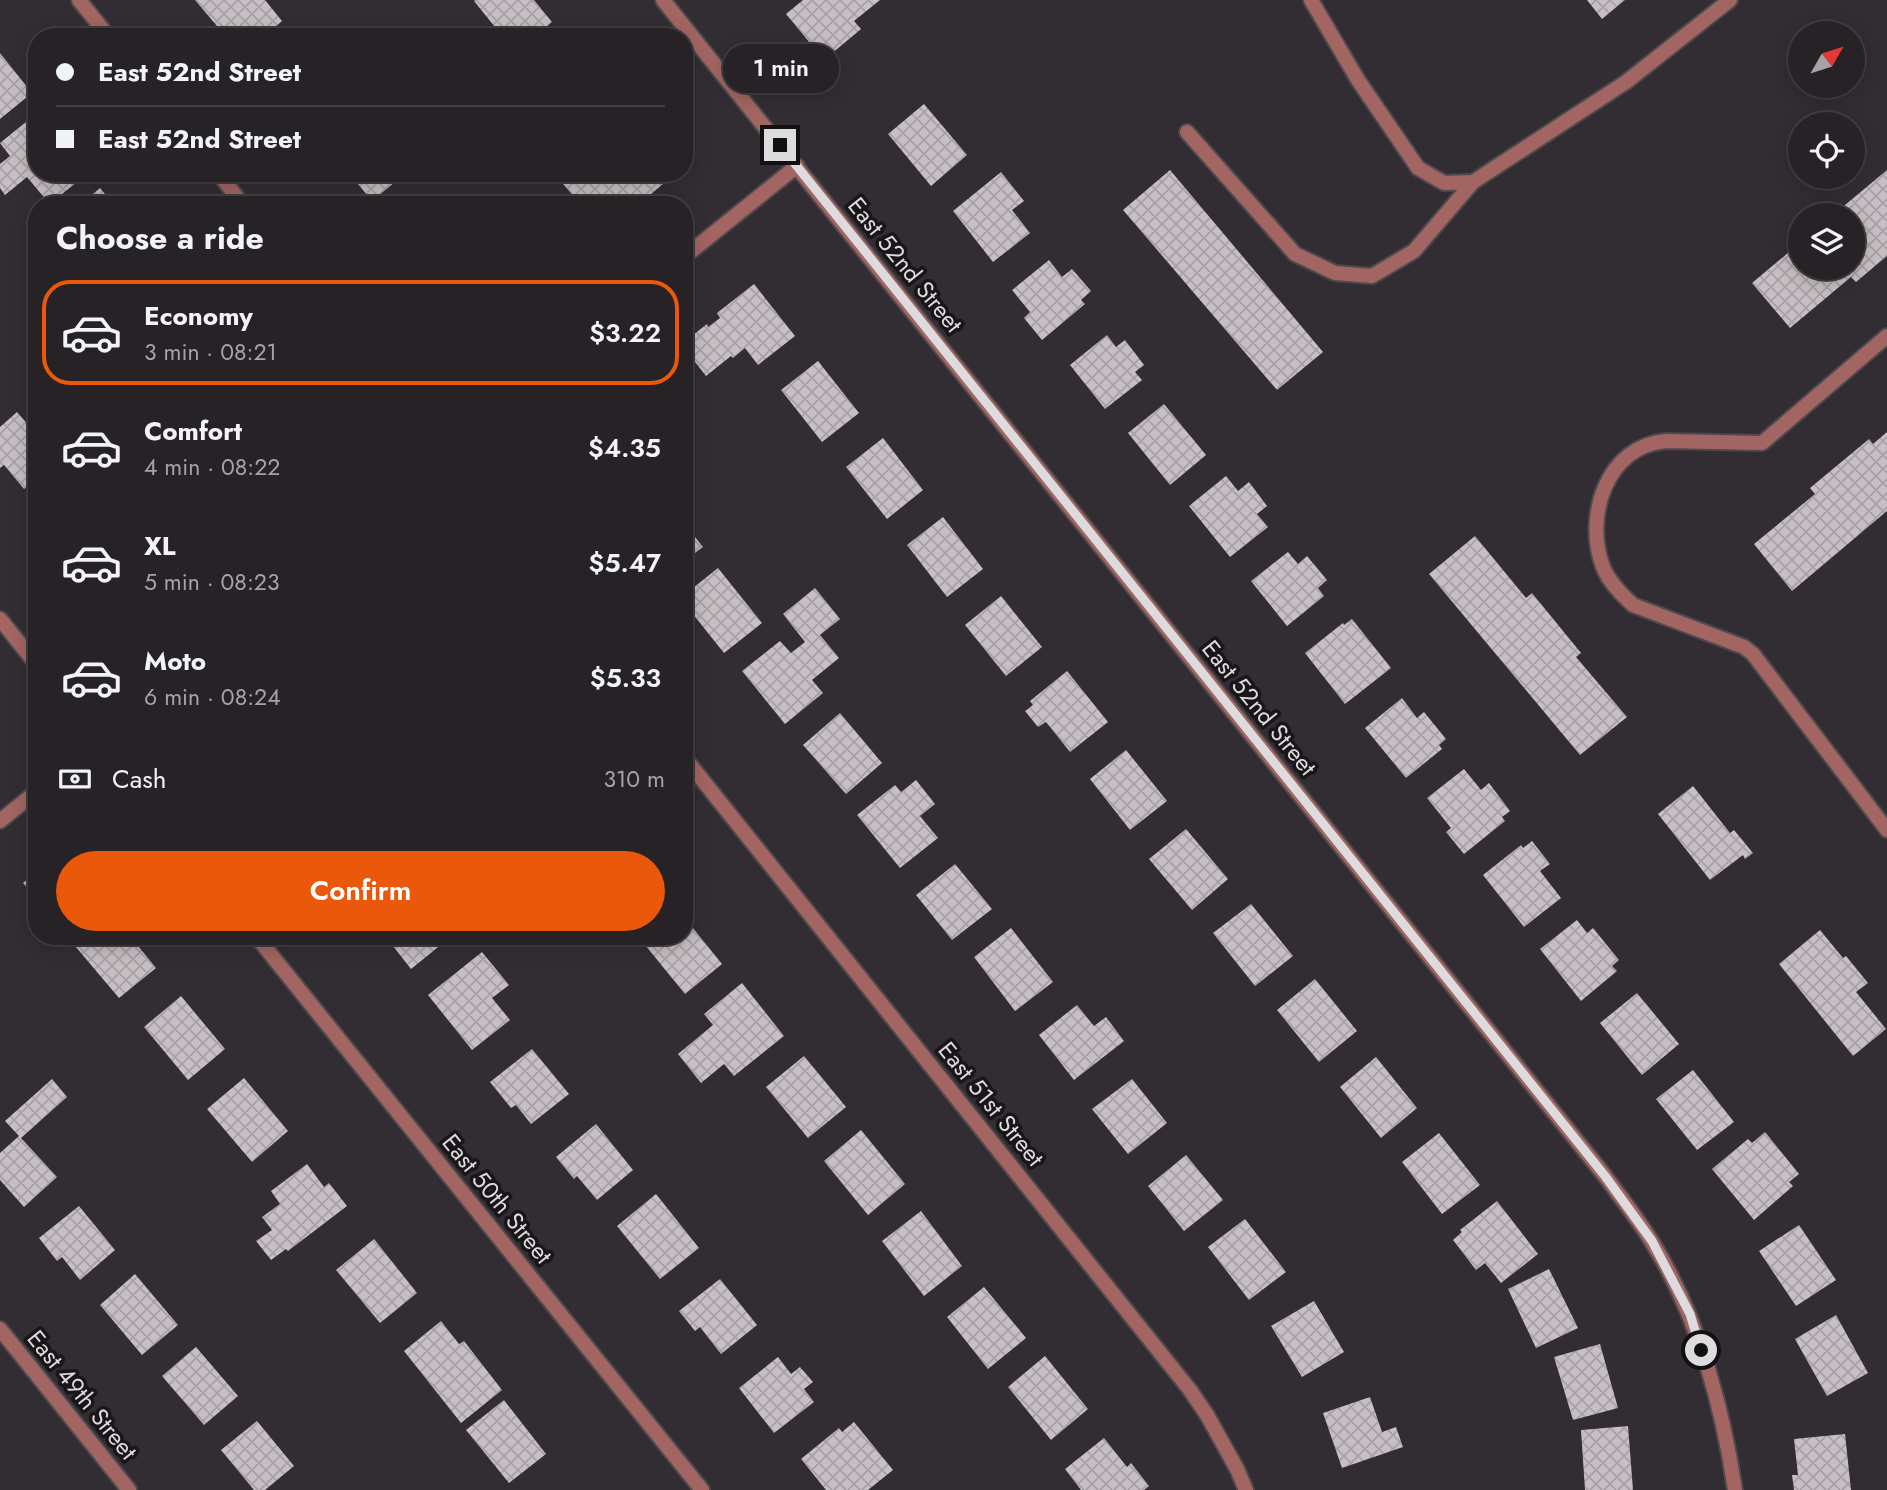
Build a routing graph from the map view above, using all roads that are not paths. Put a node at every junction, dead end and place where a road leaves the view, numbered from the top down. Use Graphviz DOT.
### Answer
graph roads {
  1 [pos="79,0"];
  2 [pos="663,0"];
  3 [pos="1311,0"];
  4 [pos="1730,0"];
  5 [pos="101,28"];
  6 [pos="686,28"];
  7 [pos="693,37"];
  8 [pos="1187,132"];
  9 [pos="797,166"];
  10 [pos="225,182"];
  11 [pos="1472,183"];
  12 [pos="236,196"];
  13 [pos="693,250"];
  14 [pos="1887,336"];
  15 [pos="0,619"];
  16 [pos="28,654"];
  17 [pos="693,768"];
  18 [pos="28,798"];
  19 [pos="0,821"];
  20 [pos="1887,830"];
  21 [pos="263,945"];
  22 [pos="0,1329"];
  23 [pos="129,1490"];
  24 [pos="702,1490"];
  25 [pos="1246,1490"];
  26 [pos="1735,1490"];
  1 -- 5 [label="street"];
  2 -- 6 [label="street, East 52nd Street"];
  3 -- 11 [label="street"];
  4 -- 11 [label="street"];
  7 -- 9 [label="street, East 52nd Street"];
  8 -- 11 [label="street"];
  9 -- 13 [label="street"];
  9 -- 26 [label="street, East 52nd Street"];
  10 -- 12 [label="street"];
  14 -- 20 [label="street"];
  15 -- 16 [label="street"];
  17 -- 25 [label="street, East 51st Street"];
  18 -- 19 [label="street"];
  21 -- 24 [label="street, East 50th Street"];
  22 -- 23 [label="street, East 49th Street"];
}
